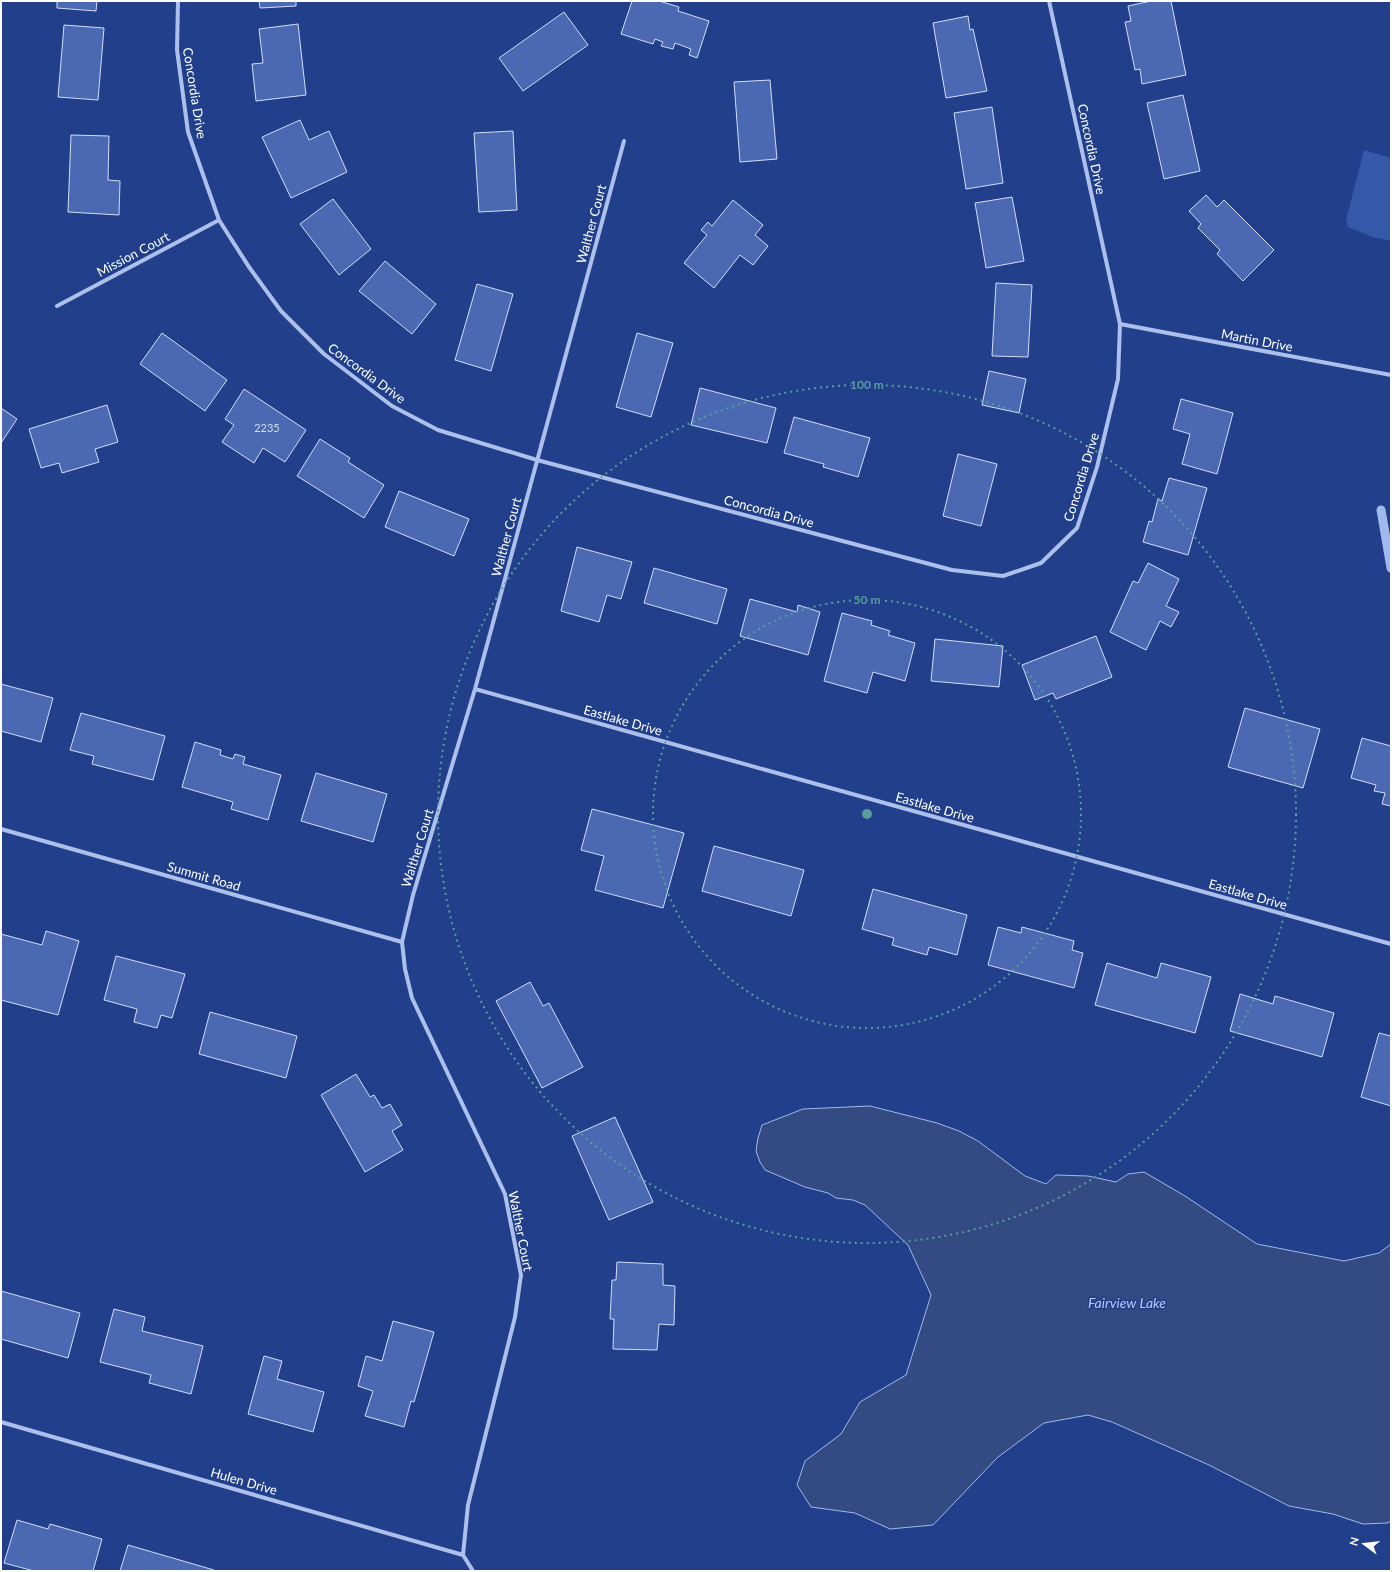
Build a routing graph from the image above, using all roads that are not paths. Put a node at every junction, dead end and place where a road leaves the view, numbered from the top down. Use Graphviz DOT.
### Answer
graph roads {
  1 [pos="178,1"];
  2 [pos="1049,1"];
  3 [pos="624,141"];
  4 [pos="219,220"];
  5 [pos="57,306"];
  6 [pos="1120,324"];
  7 [pos="1391,375"];
  8 [pos="537,460"];
  9 [pos="474,689"];
  10 [pos="1,829"];
  11 [pos="402,942"];
  12 [pos="1391,944"];
  13 [pos="1,1422"];
  14 [pos="463,1555"];
  15 [pos="473,1571"];
  1 -- 4 [label="street, Concordia Drive"];
  2 -- 6 [label="street, Concordia Drive"];
  3 -- 8 [label="street, Walther Court"];
  4 -- 5 [label="street, Mission Court"];
  4 -- 8 [label="street, Concordia Drive"];
  6 -- 7 [label="street, Martin Drive"];
  6 -- 8 [label="street, Concordia Drive"];
  8 -- 9 [label="street, Walther Court"];
  9 -- 11 [label="street, Walther Court"];
  9 -- 12 [label="street, Eastlake Drive"];
  10 -- 11 [label="street, Summit Road"];
  11 -- 14 [label="street, Walther Court"];
  13 -- 14 [label="street, Hulen Drive"];
  14 -- 15 [label="street"];
}
